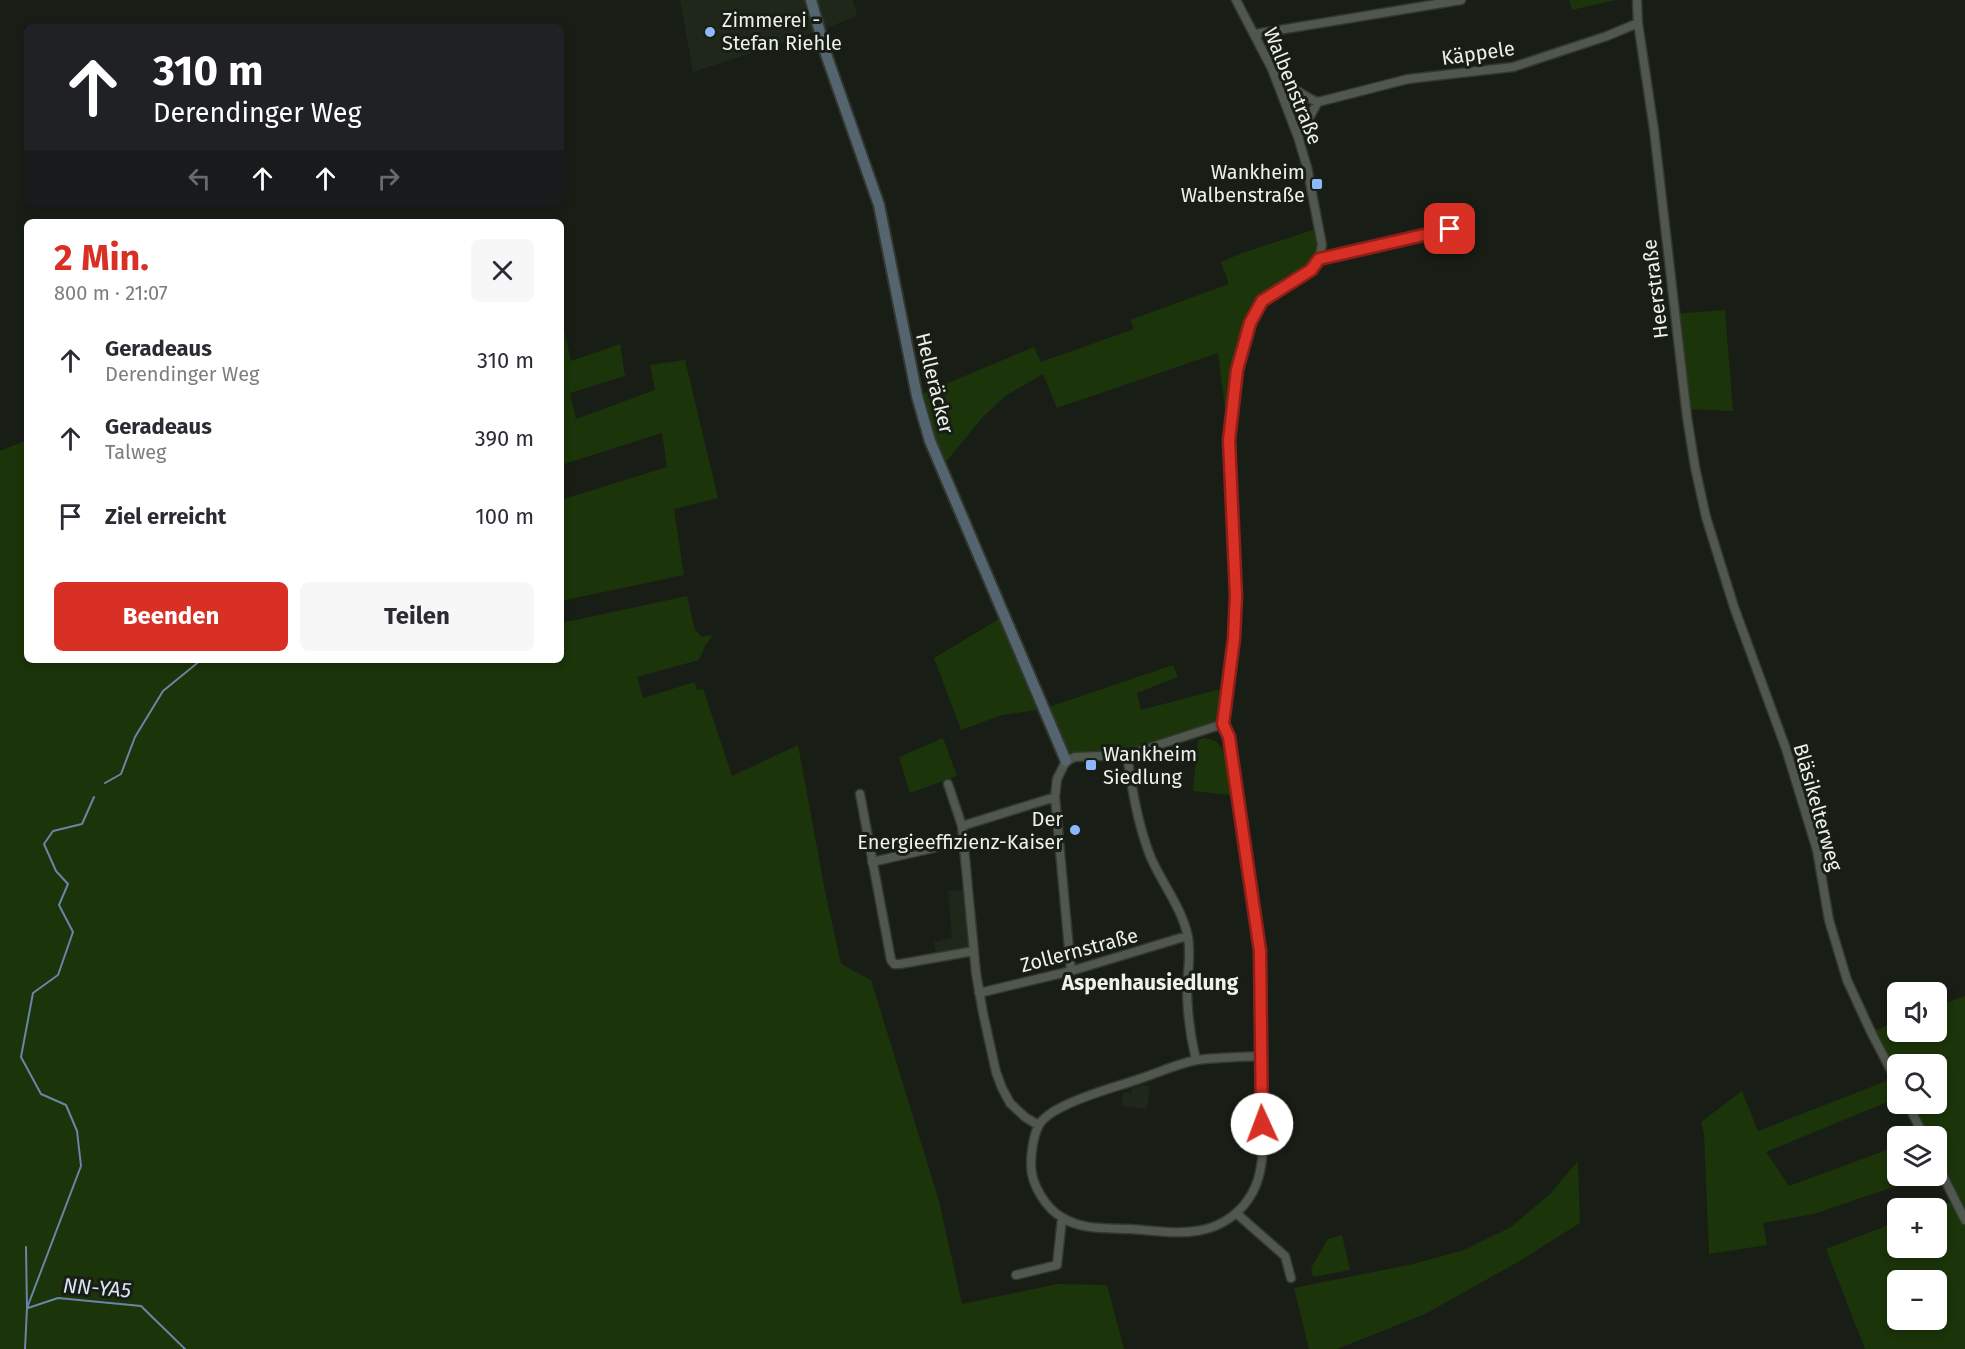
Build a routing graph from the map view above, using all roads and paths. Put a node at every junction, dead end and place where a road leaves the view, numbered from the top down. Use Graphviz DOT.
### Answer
graph roads {
  1 [pos="811,0"];
  2 [pos="1236,0"];
  3 [pos="1461,0"];
  4 [pos="1637,0"];
  5 [pos="1638,22"];
  6 [pos="1255,34"];
  7 [pos="1276,79"];
  8 [pos="1318,102"];
  9 [pos="1298,137"];
  10 [pos="1450,229"];
  11 [pos="1319,259"];
  12 [pos="1723,571"];
  13 [pos="1223,724"];
  14 [pos="1127,755"];
  15 [pos="1066,761"];
  16 [pos="948,784"];
  17 [pos="860,794"];
  18 [pos="1055,797"];
  19 [pos="962,826"];
  20 [pos="964,841"];
  21 [pos="872,862"];
  22 [pos="1188,936"];
  23 [pos="974,951"];
  24 [pos="1071,971"];
  25 [pos="979,993"];
  26 [pos="1261,1056"];
  27 [pos="1196,1060"];
  28 [pos="1887,1063"];
  29 [pos="1038,1125"];
  30 [pos="1947,1184"];
  31 [pos="1236,1214"];
  32 [pos="1062,1218"];
  33 [pos="1965,1220"];
  34 [pos="1016,1275"];
  35 [pos="1291,1278"];
  1 -- 15 [label="street, Helleräcker"];
  2 -- 6 [label="street, Walbenstraße"];
  3 -- 6 [label="street"];
  4 -- 5 [label="street, Heerstraße"];
  5 -- 8 [label="street, Käppele"];
  5 -- 12 [label="street, Heerstraße"];
  6 -- 7 [label="street, Walbenstraße"];
  7 -- 8 [label="street"];
  7 -- 9 [label="street, Walbenstraße"];
  8 -- 9 [label="street"];
  9 -- 11 [label="street, Walbenstraße"];
  10 -- 11 [label="street"];
  11 -- 13 [label="street"];
  12 -- 28 [label="street, Bläsikelterweg"];
  13 -- 14 [label="street"];
  13 -- 26 [label="street"];
  14 -- 15 [label="street"];
  14 -- 22 [label="street"];
  15 -- 18 [label="street"];
  16 -- 19 [label="street"];
  17 -- 21 [label="street"];
  18 -- 19 [label="street"];
  18 -- 24 [label="street"];
  19 -- 20 [label="street"];
  20 -- 21 [label="street"];
  20 -- 23 [label="street"];
  21 -- 23 [label="street"];
  22 -- 24 [label="street, Zollernstraße"];
  22 -- 27 [label="street"];
  23 -- 25 [label="street"];
  24 -- 25 [label="street, Zollernstraße"];
  25 -- 29 [label="street"];
  26 -- 27 [label="street"];
  26 -- 31 [label="street"];
  27 -- 29 [label="street"];
  29 -- 32 [label="street"];
  30 -- 33 [label="street"];
  31 -- 32 [label="street"];
  31 -- 35 [label="street"];
  32 -- 34 [label="street"];
}
